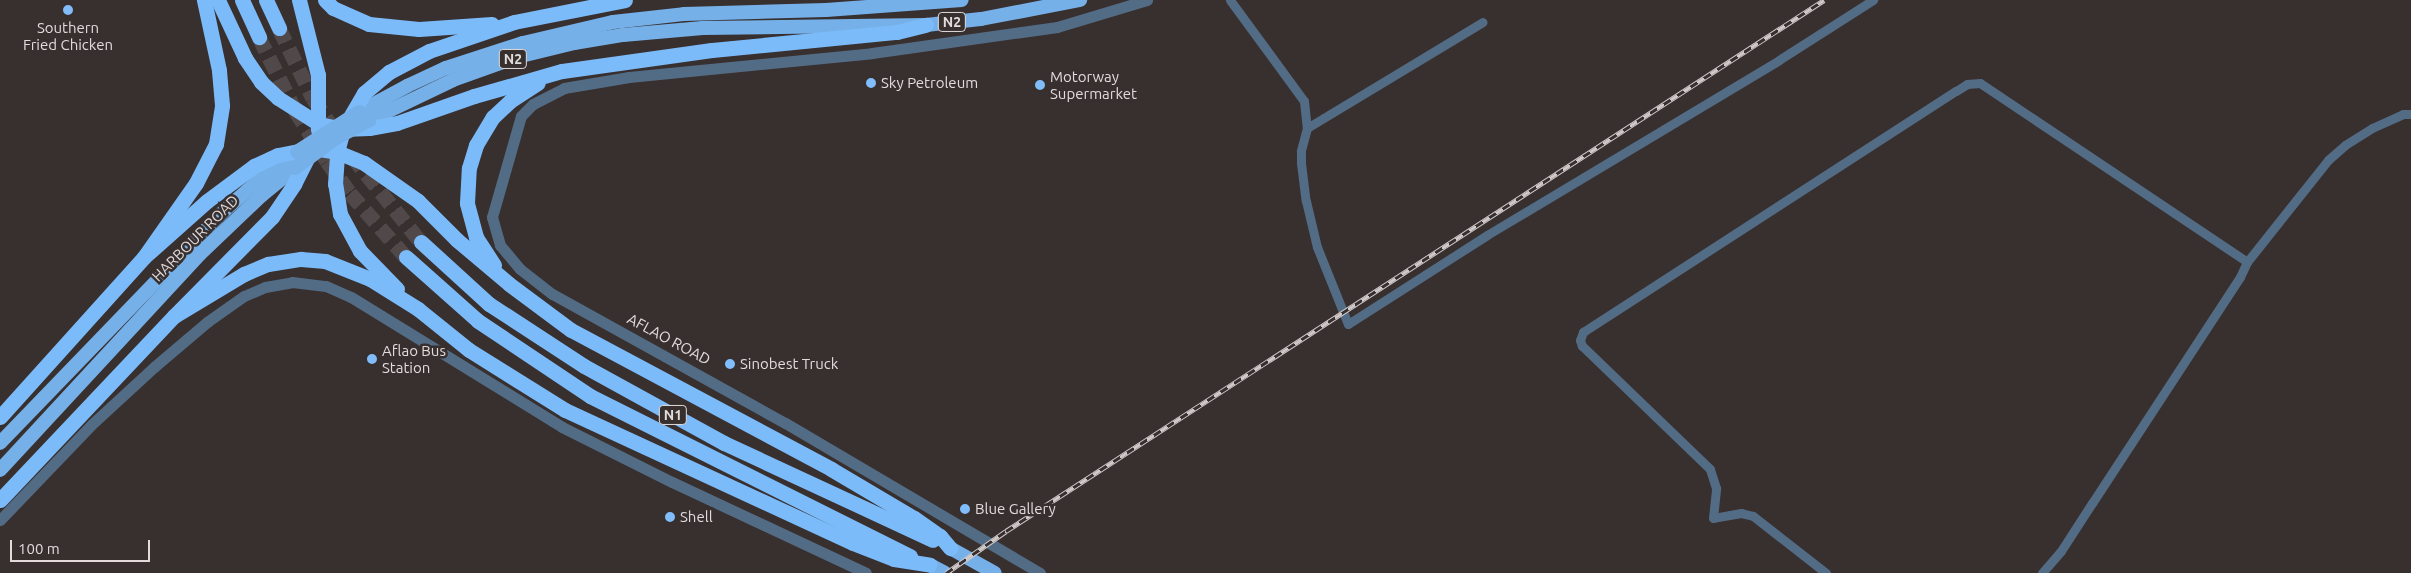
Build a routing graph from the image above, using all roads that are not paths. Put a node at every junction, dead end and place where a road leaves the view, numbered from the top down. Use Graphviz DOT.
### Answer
graph roads {
  1 [pos="204,0"];
  2 [pos="218,0"];
  3 [pos="242,0"];
  4 [pos="266,0"];
  5 [pos="299,0"];
  6 [pos="324,0"];
  7 [pos="625,0"];
  8 [pos="962,0"];
  9 [pos="1080,0"];
  10 [pos="1147,0"];
  11 [pos="1230,0"];
  12 [pos="1873,0"];
  13 [pos="514,22"];
  14 [pos="1483,22"];
  15 [pos="926,25"];
  16 [pos="279,28"];
  17 [pos="259,37"];
  18 [pos="562,71"];
  19 [pos="450,74"];
  20 [pos="2411,114"];
  21 [pos="319,124"];
  22 [pos="1307,128"];
  23 [pos="343,129"];
  24 [pos="313,148"];
  25 [pos="337,152"];
  26 [pos="422,242"];
  27 [pos="144,257"];
  28 [pos="406,257"];
  29 [pos="2247,262"];
  30 [pos="508,284"];
  31 [pos="418,309"];
  32 [pos="174,316"];
  33 [pos="0,417"];
  34 [pos="0,443"];
  35 [pos="0,470"];
  36 [pos="0,500"];
  37 [pos="0,520"];
  38 [pos="950,548"];
  39 [pos="930,565"];
  40 [pos="866,573"];
  41 [pos="945,573"];
  42 [pos="995,573"];
  43 [pos="1040,573"];
  44 [pos="1826,573"];
  45 [pos="2042,573"];
  1 -- 27 [label="highway"];
  2 -- 21 [label="highway"];
  3 -- 17 [label="highway"];
  4 -- 16 [label="highway"];
  5 -- 21 [label="highway"];
  6 -- 13 [label="highway"];
  7 -- 13 [label="highway"];
  8 -- 19 [label="highway, N2"];
  9 -- 15 [label="highway, N2"];
  10 -- 43 [label="street, AFLAO ROAD"];
  11 -- 22 [label="street"];
  12 -- 22 [label="street"];
  13 -- 23 [label="highway"];
  14 -- 22 [label="street"];
  15 -- 18 [label="highway"];
  15 -- 19 [label="highway, N2"];
  18 -- 23 [label="highway"];
  18 -- 30 [label="highway"];
  19 -- 34 [label="highway, HARBOUR ROAD, bridge"];
  19 -- 35 [label="highway, HARBOUR ROAD, bridge"];
  20 -- 29 [label="street"];
  21 -- 23 [label="highway"];
  21 -- 24 [label="highway"];
  23 -- 25 [label="highway"];
  24 -- 25 [label="highway"];
  24 -- 27 [label="highway"];
  24 -- 32 [label="highway"];
  25 -- 30 [label="highway"];
  25 -- 31 [label="highway"];
  26 -- 38 [label="highway, N1"];
  27 -- 33 [label="highway"];
  28 -- 39 [label="highway, N1"];
  29 -- 44 [label="street"];
  29 -- 45 [label="street"];
  30 -- 38 [label="highway"];
  31 -- 32 [label="highway"];
  31 -- 39 [label="highway"];
  32 -- 36 [label="highway"];
  37 -- 40 [label="street"];
  38 -- 42 [label="highway, N1"];
  39 -- 41 [label="highway, N1"];
}
